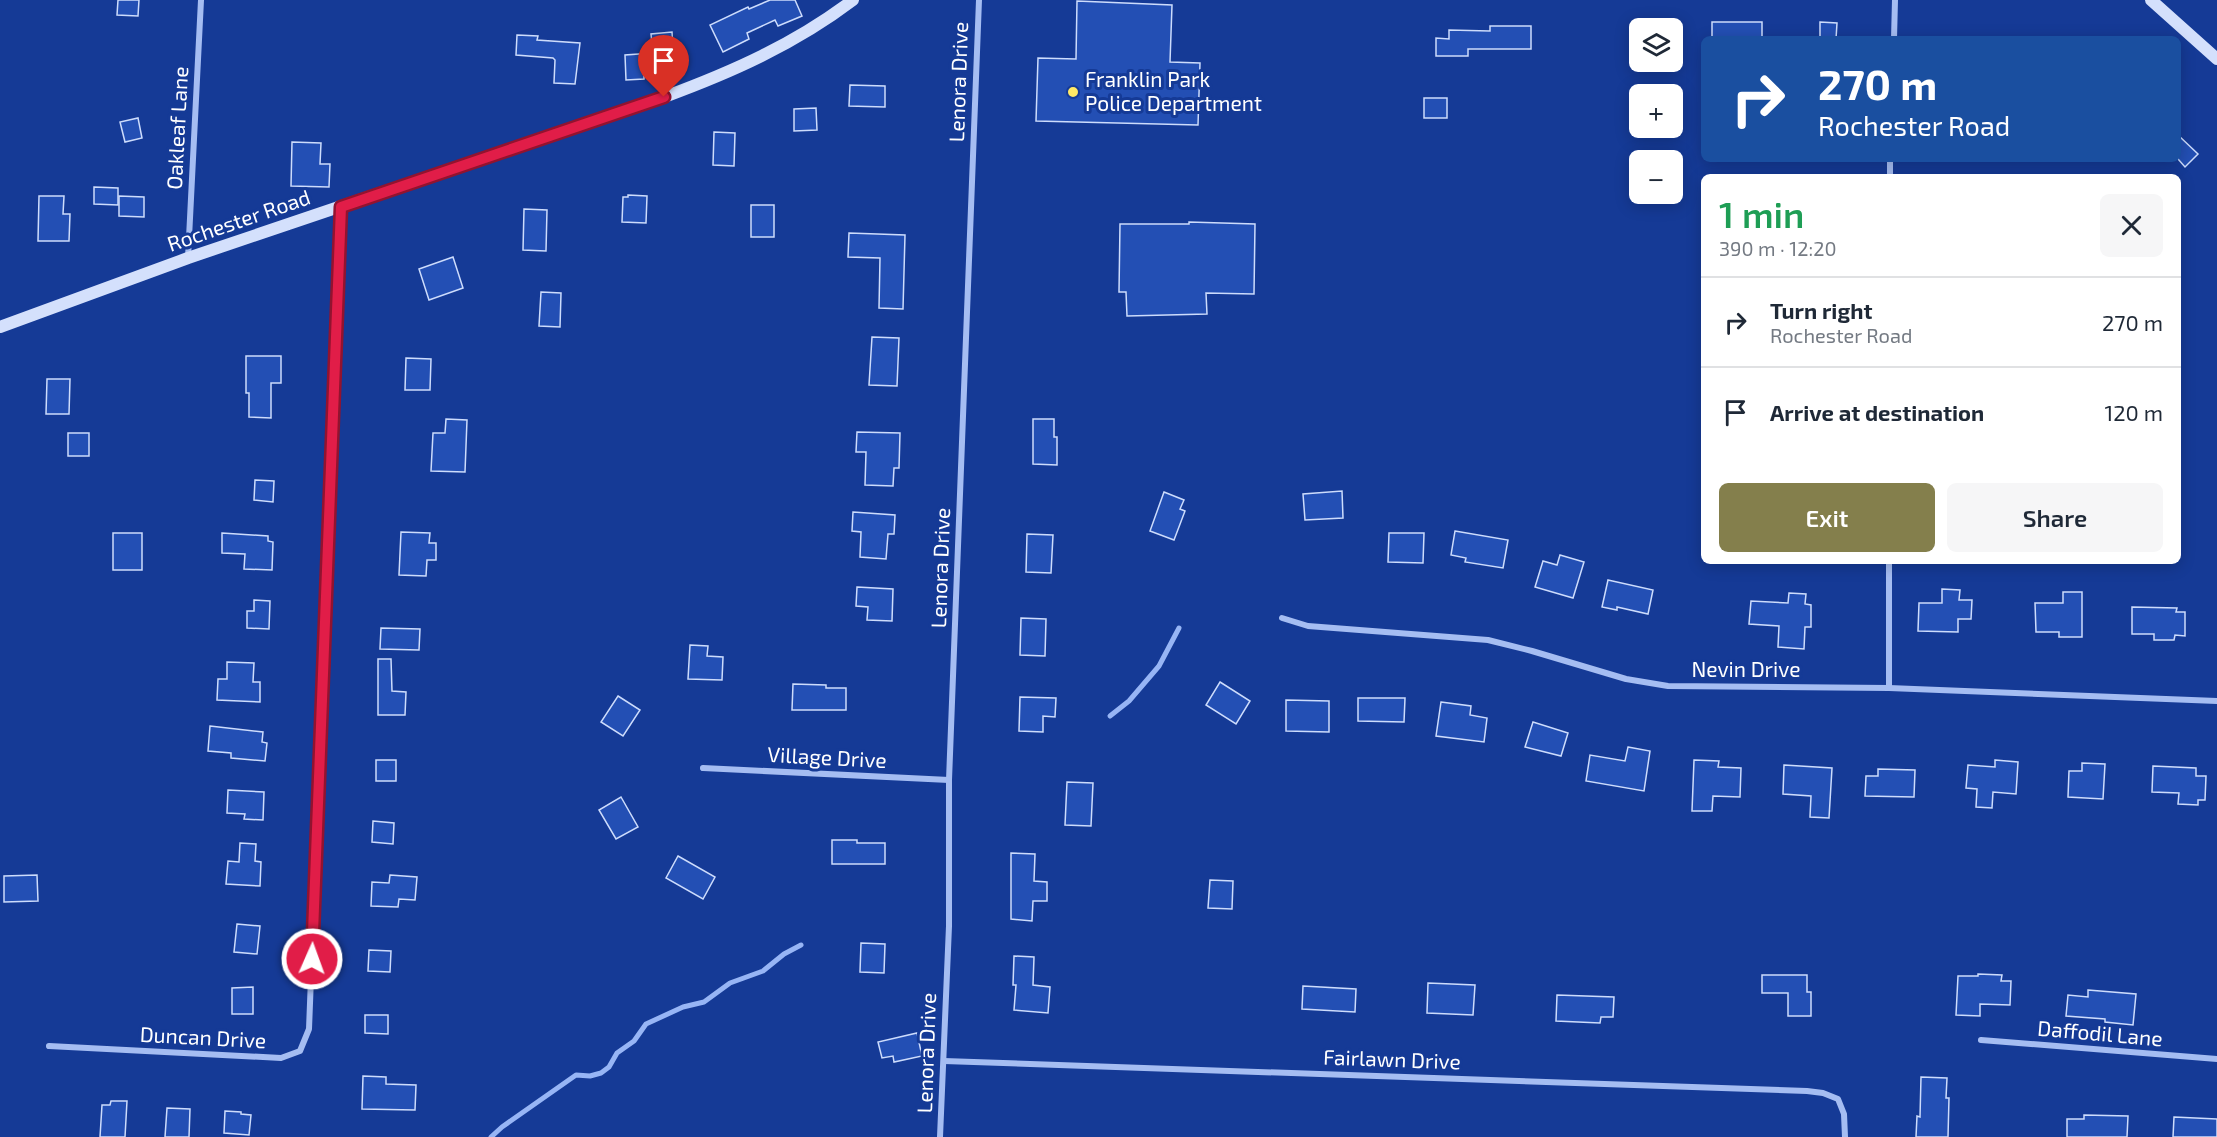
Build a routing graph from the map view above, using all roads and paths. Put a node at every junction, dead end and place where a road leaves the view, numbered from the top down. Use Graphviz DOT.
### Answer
graph roads {
  1 [pos="201,0"];
  2 [pos="853,0"];
  3 [pos="979,0"];
  4 [pos="1895,0"];
  5 [pos="2151,0"];
  6 [pos="1894,36"];
  7 [pos="2217,59"];
  8 [pos="341,207"];
  9 [pos="188,258"];
  10 [pos="0,327"];
  11 [pos="1889,564"];
  12 [pos="1282,618"];
  13 [pos="1889,688"];
  14 [pos="2217,701"];
  15 [pos="703,768"];
  16 [pos="949,780"];
  17 [pos="1980,1040"];
  18 [pos="49,1046"];
  19 [pos="2217,1059"];
  20 [pos="944,1061"];
  21 [pos="940,1137"];
  22 [pos="1845,1137"];
  1 -- 9 [label="street, Oakleaf Lane"];
  2 -- 8 [label="street, Rochester Road"];
  3 -- 16 [label="street, Lenora Drive"];
  4 -- 6 [label="street"];
  5 -- 7 [label="street"];
  8 -- 9 [label="street, Rochester Road"];
  8 -- 18 [label="street, Duncan Drive"];
  9 -- 10 [label="street, Rochester Road"];
  11 -- 13 [label="street"];
  12 -- 13 [label="street, Nevin Drive"];
  13 -- 14 [label="street, Nevin Drive"];
  15 -- 16 [label="street, Village Drive"];
  16 -- 20 [label="street, Lenora Drive"];
  17 -- 19 [label="street, Daffodil Lane"];
  20 -- 21 [label="street, Lenora Drive"];
  20 -- 22 [label="street, Fairlawn Drive"];
}
